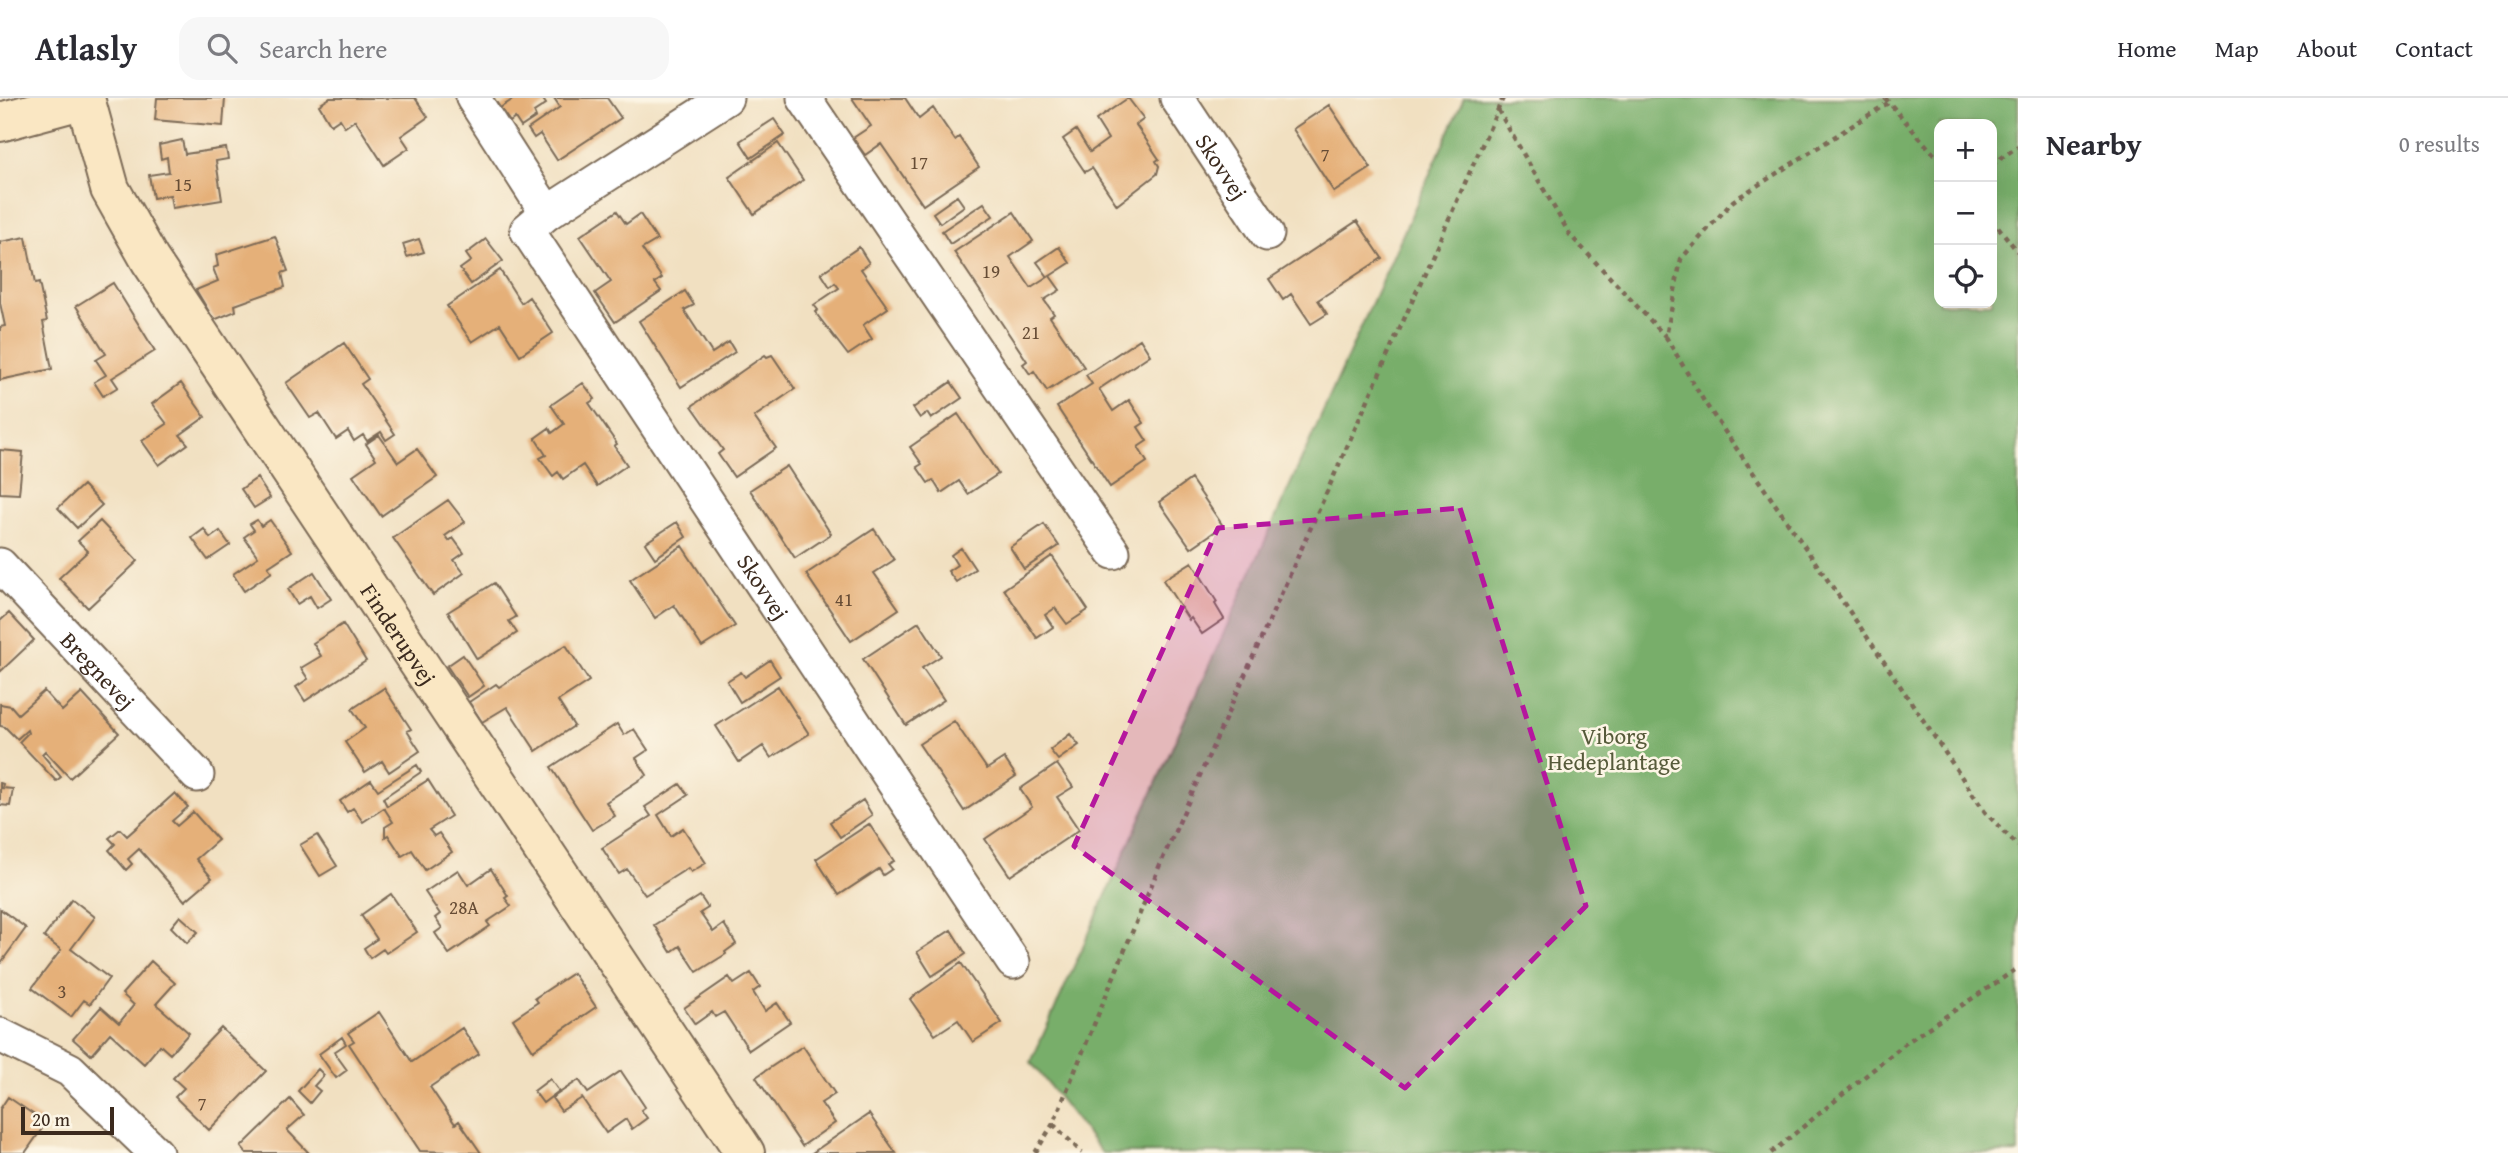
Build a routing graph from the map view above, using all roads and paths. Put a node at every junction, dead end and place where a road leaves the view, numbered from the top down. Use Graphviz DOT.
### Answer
graph roads {
  1 [pos="473,98"];
  2 [pos="726,98"];
  3 [pos="804,98"];
  4 [pos="1177,98"];
  5 [pos="1503,98"];
  6 [pos="85,99"];
  7 [pos="1887,101"];
  8 [pos="1498,110"];
  9 [pos="0,122"];
  10 [pos="2018,146"];
  11 [pos="1934,154"];
  12 [pos="1997,161"];
  13 [pos="547,214"];
  14 [pos="1997,225"];
  15 [pos="1267,234"];
  16 [pos="2018,252"];
  17 [pos="1666,337"];
  18 [pos="1113,551"];
  19 [pos="0,565"];
  20 [pos="197,775"];
  21 [pos="2018,846"];
  22 [pos="1013,962"];
  23 [pos="2018,968"];
  24 [pos="0,1035"];
  25 [pos="1053,1124"];
  26 [pos="156,1153"];
  27 [pos="745,1153"];
  28 [pos="1035,1153"];
  29 [pos="1082,1153"];
  30 [pos="1771,1153"];
  1 -- 13 [label="street"];
  2 -- 13 [label="street, Skovvej"];
  3 -- 18 [label="street"];
  4 -- 15 [label="street, Skovvej"];
  5 -- 8 [label="path"];
  6 -- 9 [label="street"];
  6 -- 27 [label="street, Finderupvej"];
  7 -- 11 [label="path"];
  7 -- 17 [label="path"];
  8 -- 17 [label="path"];
  8 -- 25 [label="path"];
  10 -- 12 [label="path"];
  13 -- 22 [label="street, Skovvej"];
  14 -- 16 [label="path"];
  17 -- 21 [label="path"];
  19 -- 20 [label="street, Bregnevej"];
  23 -- 30 [label="path"];
  24 -- 26 [label="street"];
  25 -- 28 [label="path"];
  25 -- 29 [label="path"];
}
